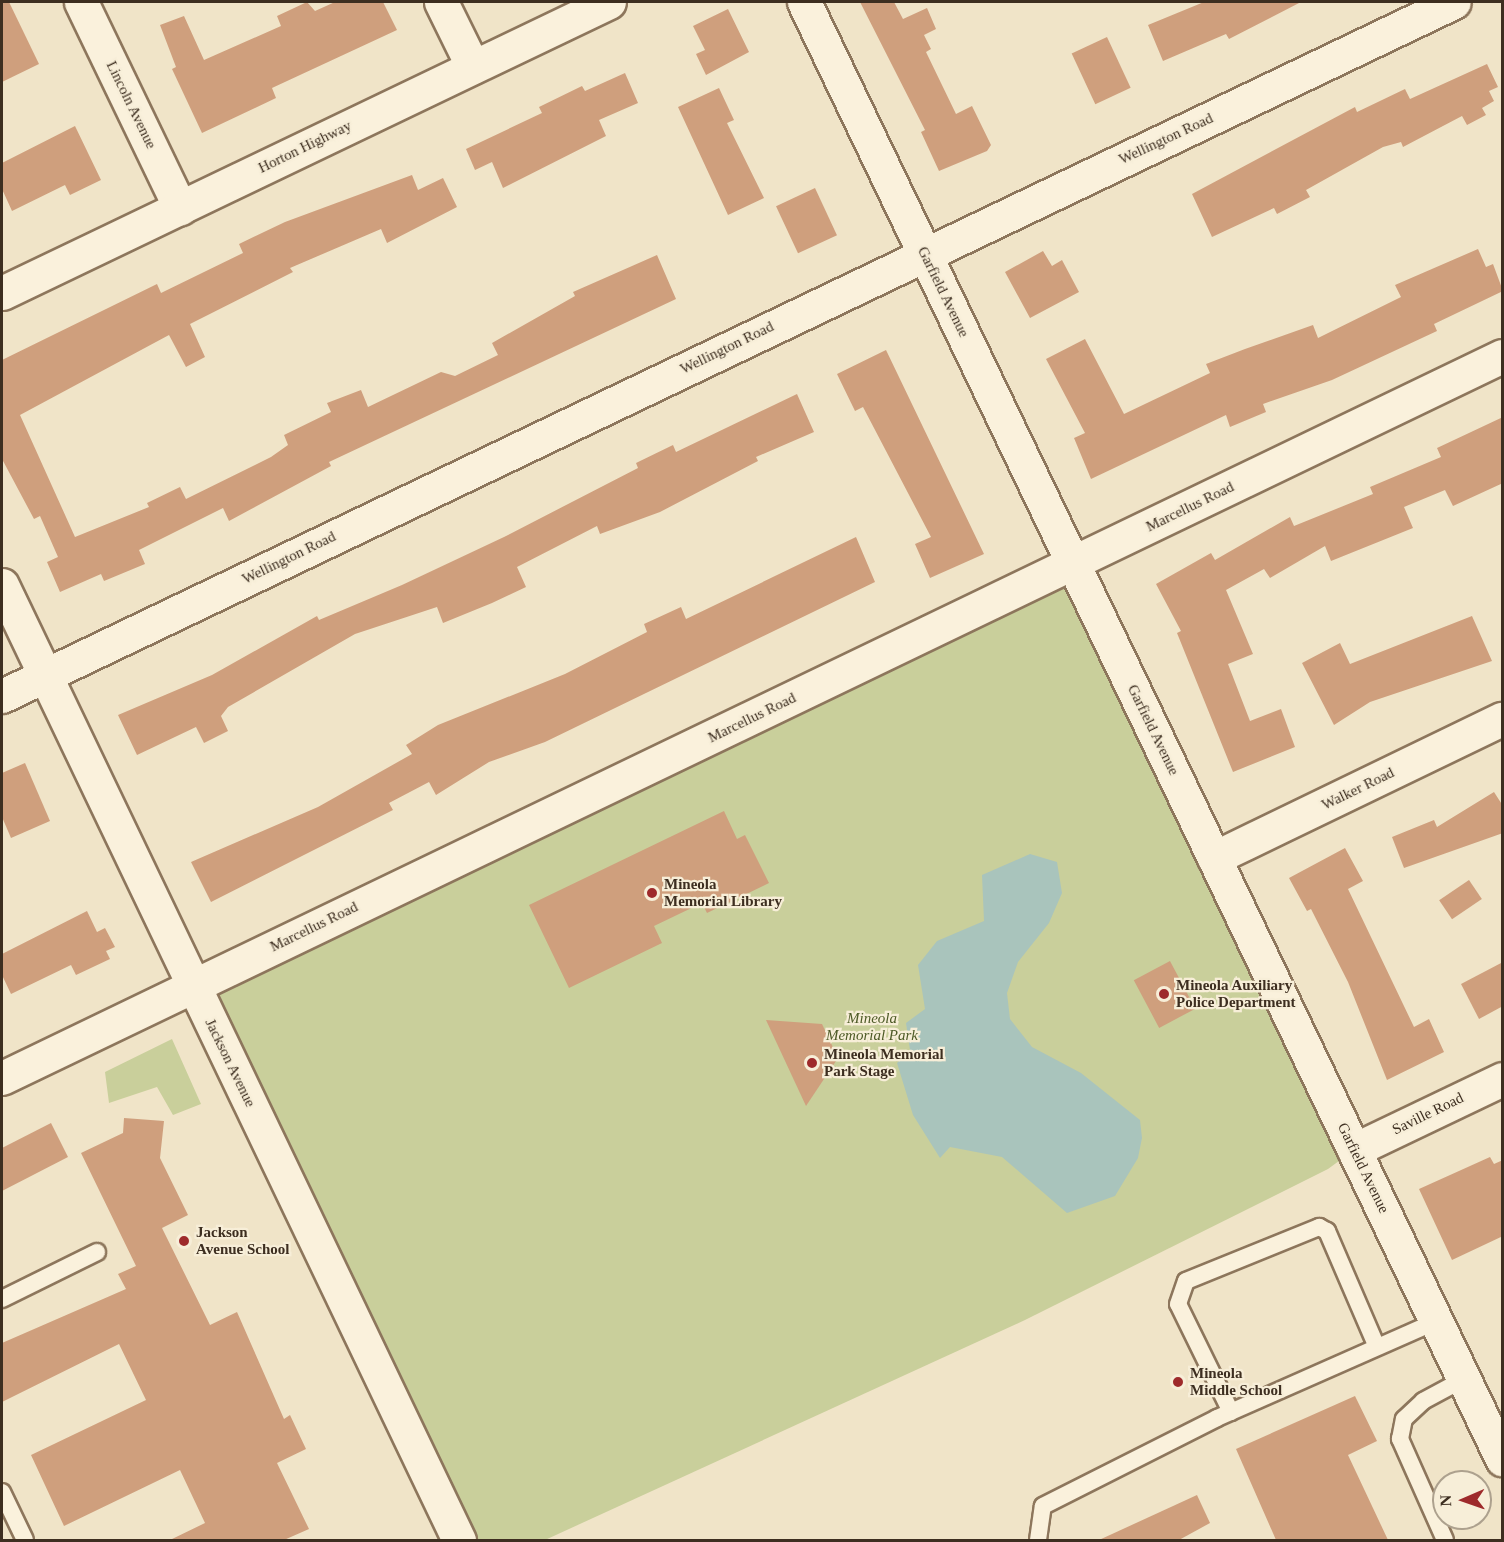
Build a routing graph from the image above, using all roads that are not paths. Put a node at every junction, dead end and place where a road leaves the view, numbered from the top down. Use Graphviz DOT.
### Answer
graph roads {
  1 [pos="81,2"];
  2 [pos="441,2"];
  3 [pos="609,2"];
  4 [pos="804,2"];
  5 [pos="1454,2"];
  6 [pos="473,67"];
  7 [pos="180,208"];
  8 [pos="925,253"];
  9 [pos="2,293"];
  10 [pos="1503,356"];
  11 [pos="1074,564"];
  12 [pos="2,585"];
  13 [pos="44,675"];
  14 [pos="2,696"];
  15 [pos="1503,720"];
  16 [pos="1215,858"];
  17 [pos="193,985"];
  18 [pos="2,1078"];
  19 [pos="1503,1079"];
  20 [pos="1354,1150"];
  21 [pos="97,1252"];
  22 [pos="2,1299"];
  23 [pos="1437,1321"];
  24 [pos="1377,1347"];
  25 [pos="1464,1379"];
  26 [pos="1231,1412"];
  27 [pos="1500,1448"];
  28 [pos="2,1492"];
  29 [pos="25,1540"];
  30 [pos="459,1540"];
  31 [pos="1038,1540"];
  32 [pos="1445,1540"];
  1 -- 7 [label="street, Lincoln Avenue"];
  2 -- 6 [label="street"];
  3 -- 6 [label="street, Horton Highway"];
  4 -- 8 [label="street, Garfield Avenue"];
  5 -- 8 [label="street, Wellington Road"];
  6 -- 7 [label="street, Horton Highway"];
  7 -- 9 [label="street, Horton Highway"];
  8 -- 11 [label="street, Garfield Avenue"];
  8 -- 13 [label="street, Wellington Road"];
  10 -- 11 [label="street, Marcellus Road"];
  11 -- 16 [label="street, Garfield Avenue"];
  11 -- 17 [label="street, Marcellus Road"];
  12 -- 13 [label="street, Jackson Avenue"];
  13 -- 14 [label="street, Wellington Road"];
  13 -- 17 [label="street, Jackson Avenue"];
  15 -- 16 [label="street, Walker Road"];
  16 -- 20 [label="street, Garfield Avenue"];
  17 -- 18 [label="street, Marcellus Road"];
  17 -- 30 [label="street, Jackson Avenue"];
  19 -- 20 [label="street, Saville Road"];
  20 -- 23 [label="street, Garfield Avenue"];
  21 -- 22 [label="lane"];
  23 -- 24 [label="lane"];
  23 -- 25 [label="street, Garfield Avenue"];
  24 -- 26 [label="lane"];
  24 -- 26 [label="lane"];
  25 -- 27 [label="street, Garfield Avenue"];
  25 -- 32 [label="lane"];
  26 -- 31 [label="lane"];
  28 -- 29 [label="lane"];
}
